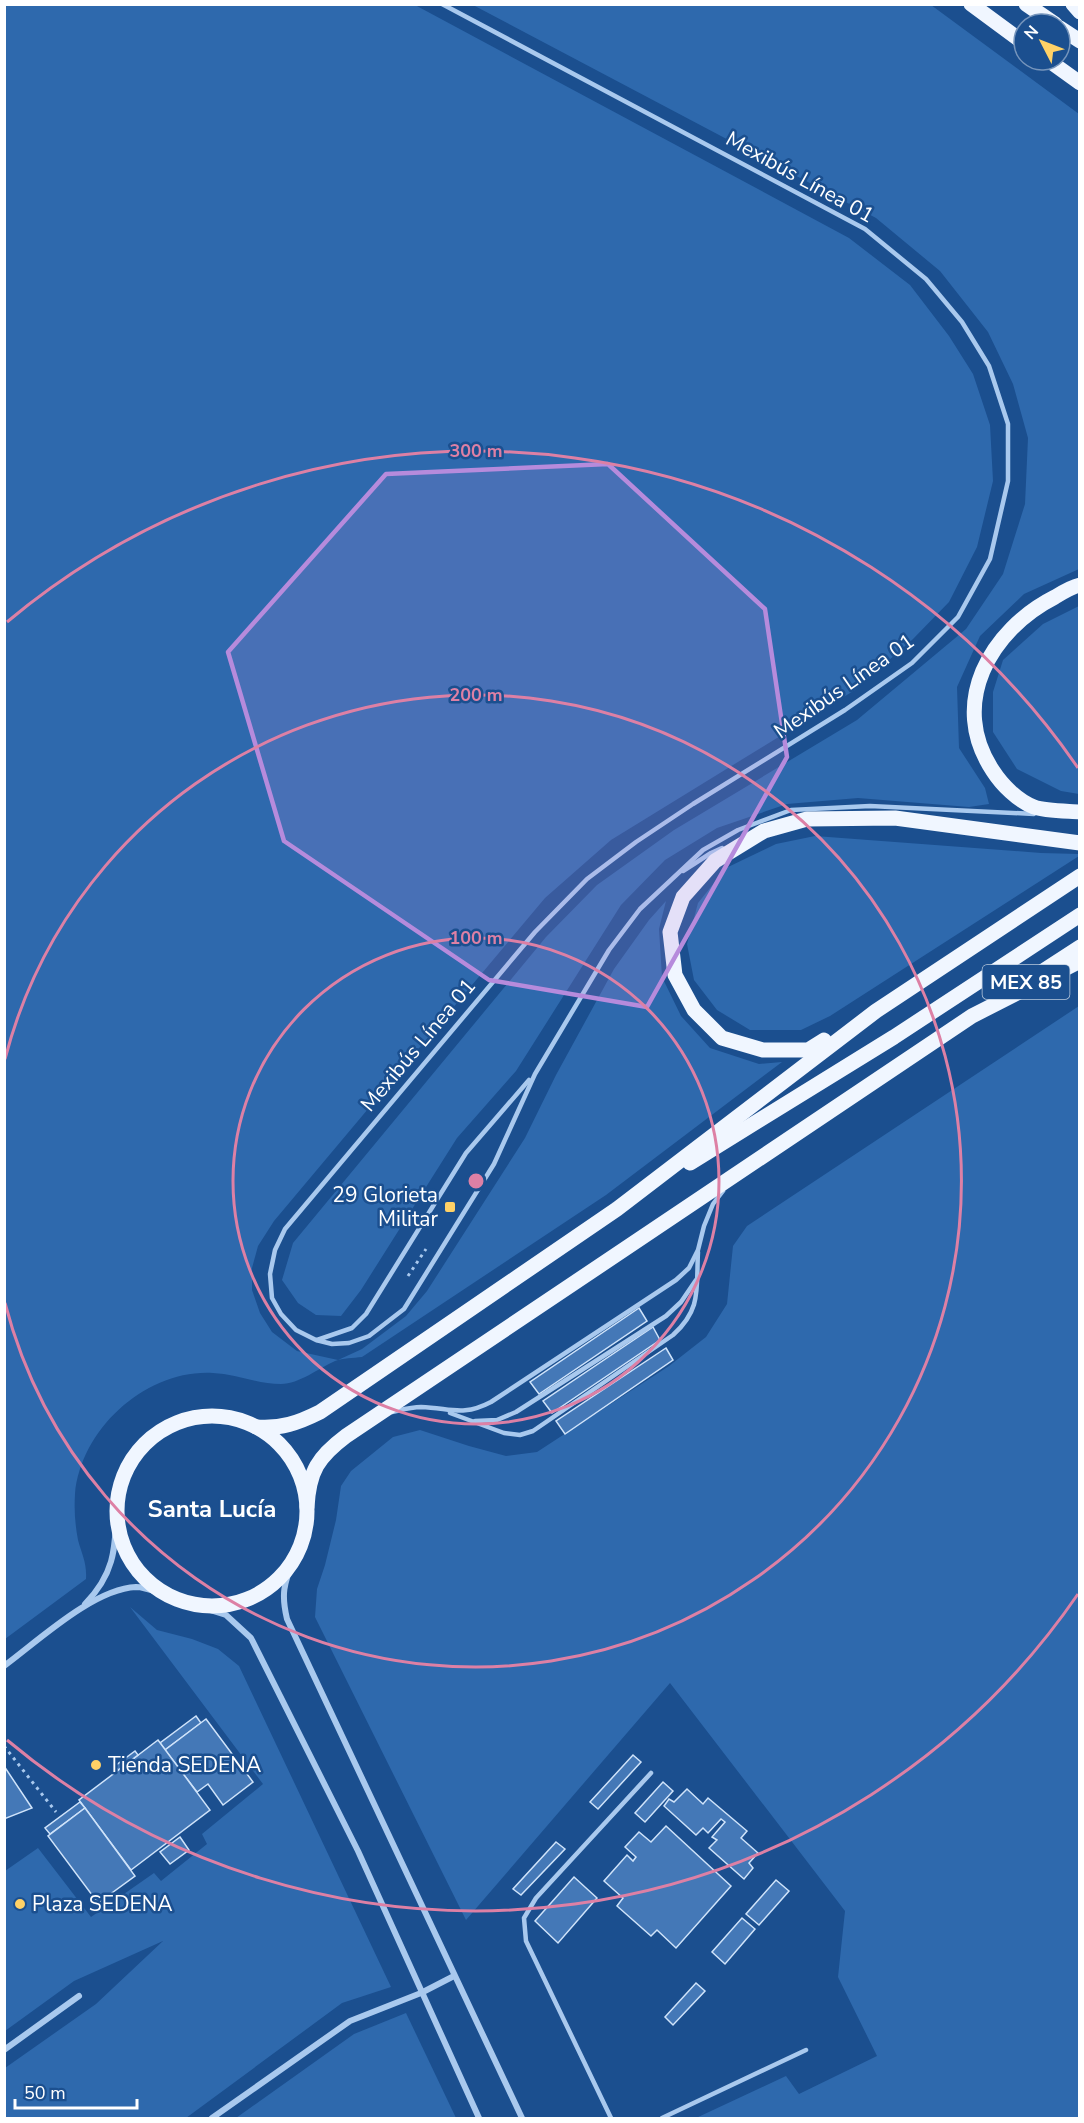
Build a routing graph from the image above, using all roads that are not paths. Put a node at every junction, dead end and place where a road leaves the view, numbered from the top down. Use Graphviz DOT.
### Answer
graph roads {
  1 [pos="442,4"];
  2 [pos="971,4"];
  3 [pos="1073,4"];
  4 [pos="1080,12"];
  5 [pos="1012,34"];
  6 [pos="1065,72"];
  7 [pos="1080,83"];
  8 [pos="1080,585"];
  9 [pos="1080,813"];
  10 [pos="764,831"];
  11 [pos="1080,843"];
  12 [pos="1080,876"];
  13 [pos="669,881"];
  14 [pos="1080,915"];
  15 [pos="1080,947"];
  16 [pos="1080,961"];
  17 [pos="876,1011"];
  18 [pos="972,1016"];
  19 [pos="535,1074"];
  20 [pos="753,1163"];
  21 [pos="617,1209"];
  22 [pos="698,1250"];
  23 [pos="697,1278"];
  24 [pos="316,1340"];
  25 [pos="439,1409"];
  26 [pos="367,1421"];
  27 [pos="473,1421"];
  28 [pos="256,1427"];
  29 [pos="307,1507"];
  30 [pos="117,1508"];
  31 [pos="293,1561"];
  32 [pos="168,1596"];
  33 [pos="195,1605"];
  34 [pos="76,1612"];
  35 [pos="4,1666"];
  36 [pos="651,1773"];
  37 [pos="454,1976"];
  38 [pos="421,1993"];
  39 [pos="79,1996"];
  40 [pos="4,2050"];
  41 [pos="806,2050"];
  42 [pos="212,2118"];
  43 [pos="479,2118"];
  44 [pos="522,2118"];
  45 [pos="611,2118"];
  46 [pos="662,2118"];
  1 -- 24 [label="lane, Mexibús Línea 01"];
  2 -- 5 [label="main road"];
  3 -- 4 [label="main road"];
  6 -- 7 [label="main road"];
  8 -- 9 [label="main road"];
  9 -- 13 [label="lane, Mexibús Línea 01"];
  10 -- 11 [label="main road"];
  10 -- 13 [label="lane, Mexibús Línea 01"];
  10 -- 17 [label="main road"];
  12 -- 17 [label="main road"];
  13 -- 19 [label="lane, Mexibús Línea 01"];
  14 -- 21 [label="main road"];
  15 -- 18 [label="main road, MEX 85"];
  16 -- 18 [label="main road"];
  17 -- 21 [label="main road"];
  18 -- 20 [label="main road"];
  19 -- 24 [label="lane, Mexibús Línea 01"];
  19 -- 24 [label="lane, Mexibús Línea 01"];
  20 -- 22 [label="lane"];
  20 -- 26 [label="main road"];
  21 -- 28 [label="main road"];
  22 -- 23 [label="lane"];
  22 -- 25 [label="lane"];
  23 -- 27 [label="lane"];
  23 -- 27 [label="lane"];
  25 -- 26 [label="lane"];
  25 -- 27 [label="lane"];
  26 -- 29 [label="main road"];
  28 -- 29 [label="main road"];
  28 -- 30 [label="main road"];
  29 -- 31 [label="main road"];
  30 -- 32 [label="main road"];
  30 -- 34 [label="street"];
  31 -- 33 [label="main road"];
  31 -- 37 [label="street"];
  32 -- 33 [label="main road"];
  32 -- 34 [label="street"];
  33 -- 38 [label="street"];
  34 -- 35 [label="street"];
  36 -- 45 [label="lane"];
  37 -- 38 [label="street"];
  37 -- 44 [label="street"];
  38 -- 42 [label="street"];
  38 -- 43 [label="street"];
  39 -- 40 [label="street"];
  41 -- 46 [label="lane"];
}
